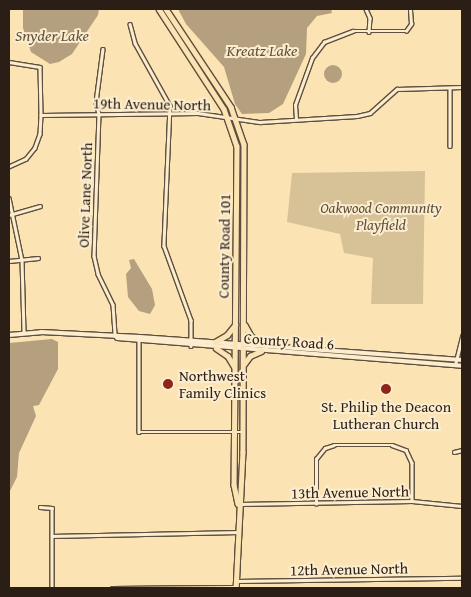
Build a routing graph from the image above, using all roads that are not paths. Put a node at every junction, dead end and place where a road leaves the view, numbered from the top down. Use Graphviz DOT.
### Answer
graph roads {
  1 [pos="159,9"];
  2 [pos="166,9"];
  3 [pos="366,9"];
  4 [pos="410,9"];
  5 [pos="130,24"];
  6 [pos="409,29"];
  7 [pos="369,32"];
  8 [pos="413,33"];
  9 [pos="103,50"];
  10 [pos="9,62"];
  11 [pos="462,87"];
  12 [pos="450,88"];
  13 [pos="99,114"];
  14 [pos="171,114"];
  15 [pos="41,115"];
  16 [pos="229,118"];
  17 [pos="236,119"];
  18 [pos="296,119"];
  19 [pos="450,146"];
  20 [pos="9,167"];
  21 [pos="9,198"];
  22 [pos="40,206"];
  23 [pos="10,215"];
  24 [pos="38,258"];
  25 [pos="22,260"];
  26 [pos="9,261"];
  27 [pos="244,322"];
  28 [pos="235,324"];
  29 [pos="24,333"];
  30 [pos="9,335"];
  31 [pos="462,336"];
  32 [pos="115,337"];
  33 [pos="139,339"];
  34 [pos="192,340"];
  35 [pos="215,342"];
  36 [pos="236,343"];
  37 [pos="244,343"];
  38 [pos="264,345"];
  39 [pos="191,346"];
  40 [pos="216,348"];
  41 [pos="235,349"];
  42 [pos="244,350"];
  43 [pos="261,351"];
  44 [pos="455,359"];
  45 [pos="462,360"];
  46 [pos="244,365"];
  47 [pos="455,365"];
  48 [pos="462,366"];
  49 [pos="235,368"];
  50 [pos="234,432"];
  51 [pos="243,432"];
  52 [pos="462,450"];
  53 [pos="454,452"];
  54 [pos="412,501"];
  55 [pos="238,504"];
  56 [pos="316,504"];
  57 [pos="462,506"];
  58 [pos="40,507"];
  59 [pos="238,532"];
  60 [pos="52,536"];
  61 [pos="462,578"];
  62 [pos="236,581"];
  63 [pos="52,588"];
  64 [pos="112,588"];
  65 [pos="236,588"];
  1 -- 16 [label="main road, County Road 101"];
  2 -- 17 [label="main road, County Road 101"];
  3 -- 7 [label="street"];
  4 -- 6 [label="street"];
  5 -- 14 [label="street"];
  6 -- 7 [label="street"];
  6 -- 8 [label="street"];
  7 -- 18 [label="street"];
  9 -- 13 [label="street, Olive Lane North"];
  10 -- 15 [label="street"];
  11 -- 12 [label="street, 19th Avenue North"];
  12 -- 18 [label="street, 19th Avenue North"];
  12 -- 19 [label="street"];
  13 -- 14 [label="street, 19th Avenue North"];
  13 -- 15 [label="street, 19th Avenue North"];
  13 -- 32 [label="street, Olive Lane North"];
  14 -- 16 [label="street, 19th Avenue North"];
  14 -- 34 [label="street"];
  15 -- 20 [label="street"];
  16 -- 17 [label="street, 19th Avenue North"];
  16 -- 28 [label="main road, County Road 101"];
  17 -- 18 [label="street, 19th Avenue North"];
  17 -- 27 [label="main road, County Road 101"];
  21 -- 23 [label="street"];
  22 -- 23 [label="street"];
  23 -- 25 [label="street"];
  24 -- 25 [label="street"];
  25 -- 26 [label="street"];
  25 -- 29 [label="street"];
  27 -- 37 [label="main road, County Road 101"];
  27 -- 38 [label="main road"];
  28 -- 35 [label="main road"];
  28 -- 36 [label="main road, County Road 101"];
  29 -- 30 [label="main road, County Road 6"];
  29 -- 32 [label="main road, County Road 6"];
  31 -- 44 [label="street"];
  32 -- 33 [label="main road, County Road 6"];
  33 -- 34 [label="main road, County Road 6"];
  33 -- 39 [label="main road, County Road 6"];
  33 -- 50 [label="street"];
  34 -- 35 [label="main road, County Road 6"];
  34 -- 39 [label="street"];
  35 -- 36 [label="main road, County Road 6"];
  36 -- 37 [label="main road, County Road 6"];
  36 -- 41 [label="main road, County Road 101"];
  37 -- 38 [label="main road, County Road 6"];
  37 -- 42 [label="main road, County Road 101"];
  38 -- 44 [label="main road, County Road 6"];
  39 -- 40 [label="main road, County Road 6"];
  40 -- 41 [label="main road, County Road 6"];
  40 -- 49 [label="main road"];
  41 -- 42 [label="main road, County Road 6"];
  41 -- 49 [label="main road, County Road 101"];
  42 -- 43 [label="main road, County Road 6"];
  42 -- 46 [label="main road, County Road 101"];
  43 -- 46 [label="main road"];
  43 -- 47 [label="main road, County Road 6"];
  44 -- 45 [label="main road, County Road 6"];
  44 -- 47 [label="street"];
  46 -- 51 [label="main road, County Road 101"];
  47 -- 48 [label="main road, County Road 6"];
  49 -- 50 [label="main road, County Road 101"];
  50 -- 51 [label="street"];
  50 -- 55 [label="main road, County Road 101"];
  51 -- 55 [label="main road, County Road 101"];
  52 -- 53 [label="street"];
  54 -- 56 [label="street, 13th Avenue North"];
  54 -- 56 [label="street"];
  54 -- 57 [label="street, 13th Avenue North"];
  55 -- 56 [label="street, 13th Avenue North"];
  55 -- 59 [label="main road, County Road 101"];
  58 -- 60 [label="street"];
  59 -- 60 [label="street"];
  59 -- 62 [label="main road, County Road 101"];
  60 -- 63 [label="street"];
  61 -- 62 [label="street, 12th Avenue North"];
  62 -- 65 [label="main road, County Road 101"];
  64 -- 65 [label="street"];
}
